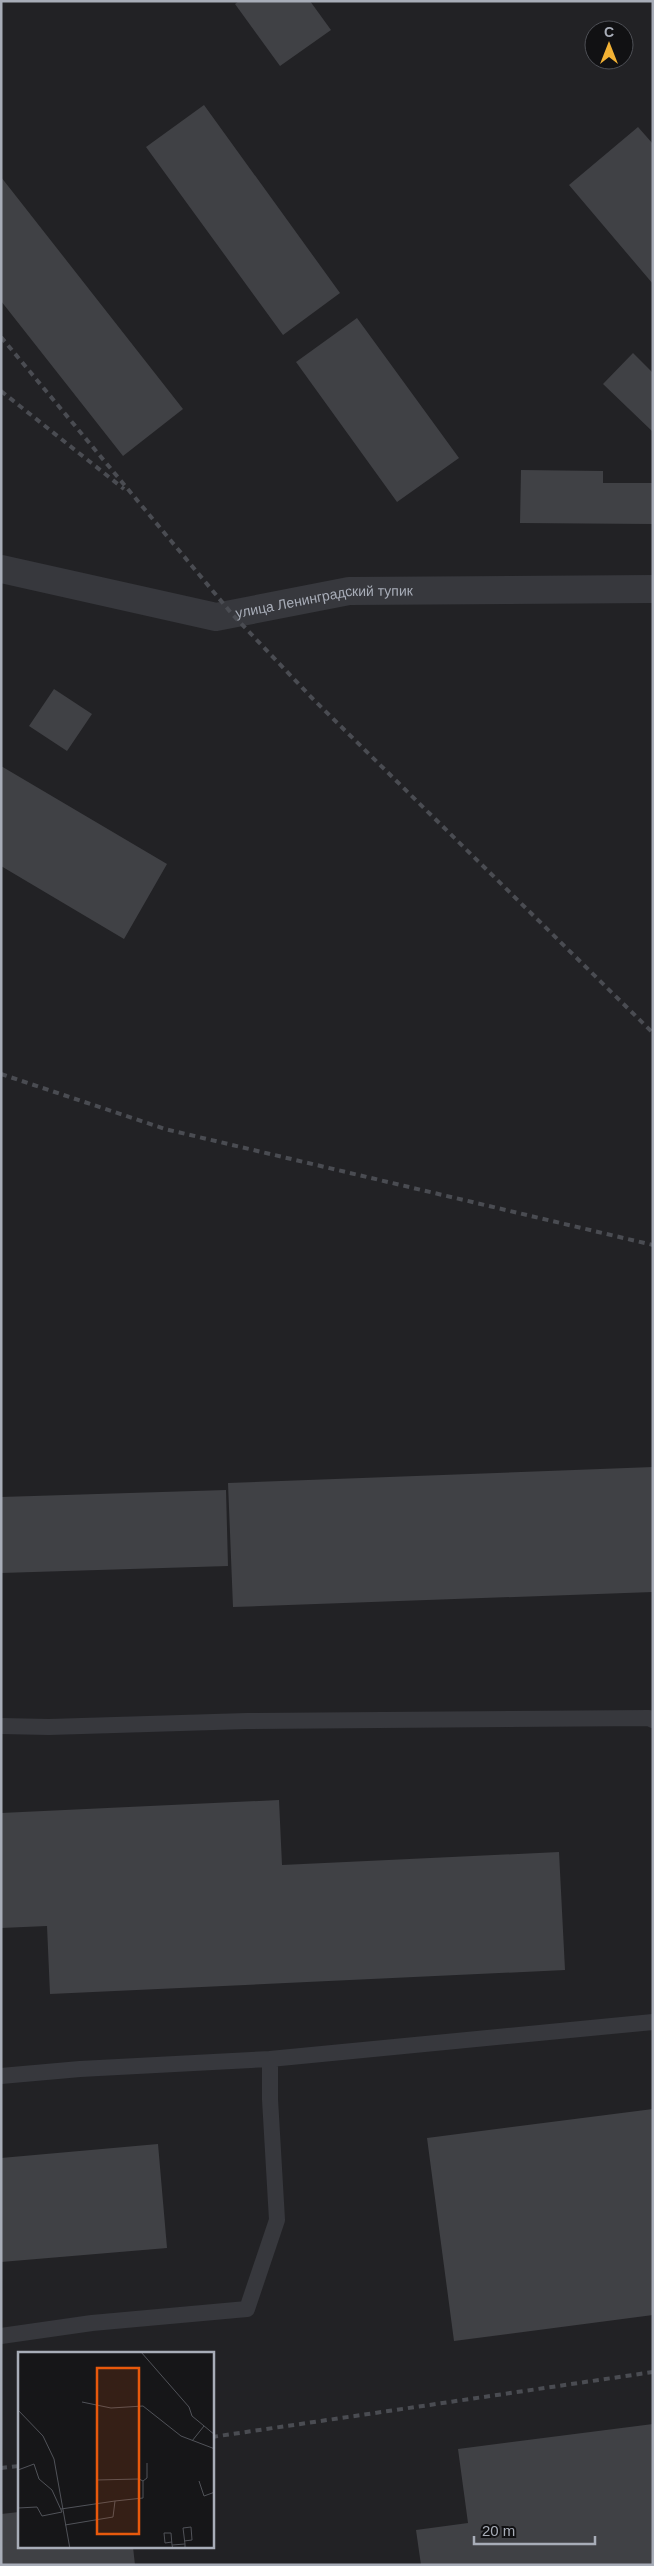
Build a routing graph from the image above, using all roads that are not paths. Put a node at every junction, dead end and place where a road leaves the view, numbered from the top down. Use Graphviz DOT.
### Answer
graph roads {
  1 [pos="1,569"];
  2 [pos="653,590"];
  3 [pos="653,1720"];
  4 [pos="1,1726"];
  5 [pos="653,2022"];
  6 [pos="270,2059"];
  7 [pos="1,2076"];
  8 [pos="1,2336"];
  1 -- 2 [label="street, улица Ленинградский тупик"];
  3 -- 4 [label="lane"];
  5 -- 6 [label="lane"];
  6 -- 7 [label="lane"];
  6 -- 8 [label="lane"];
}
